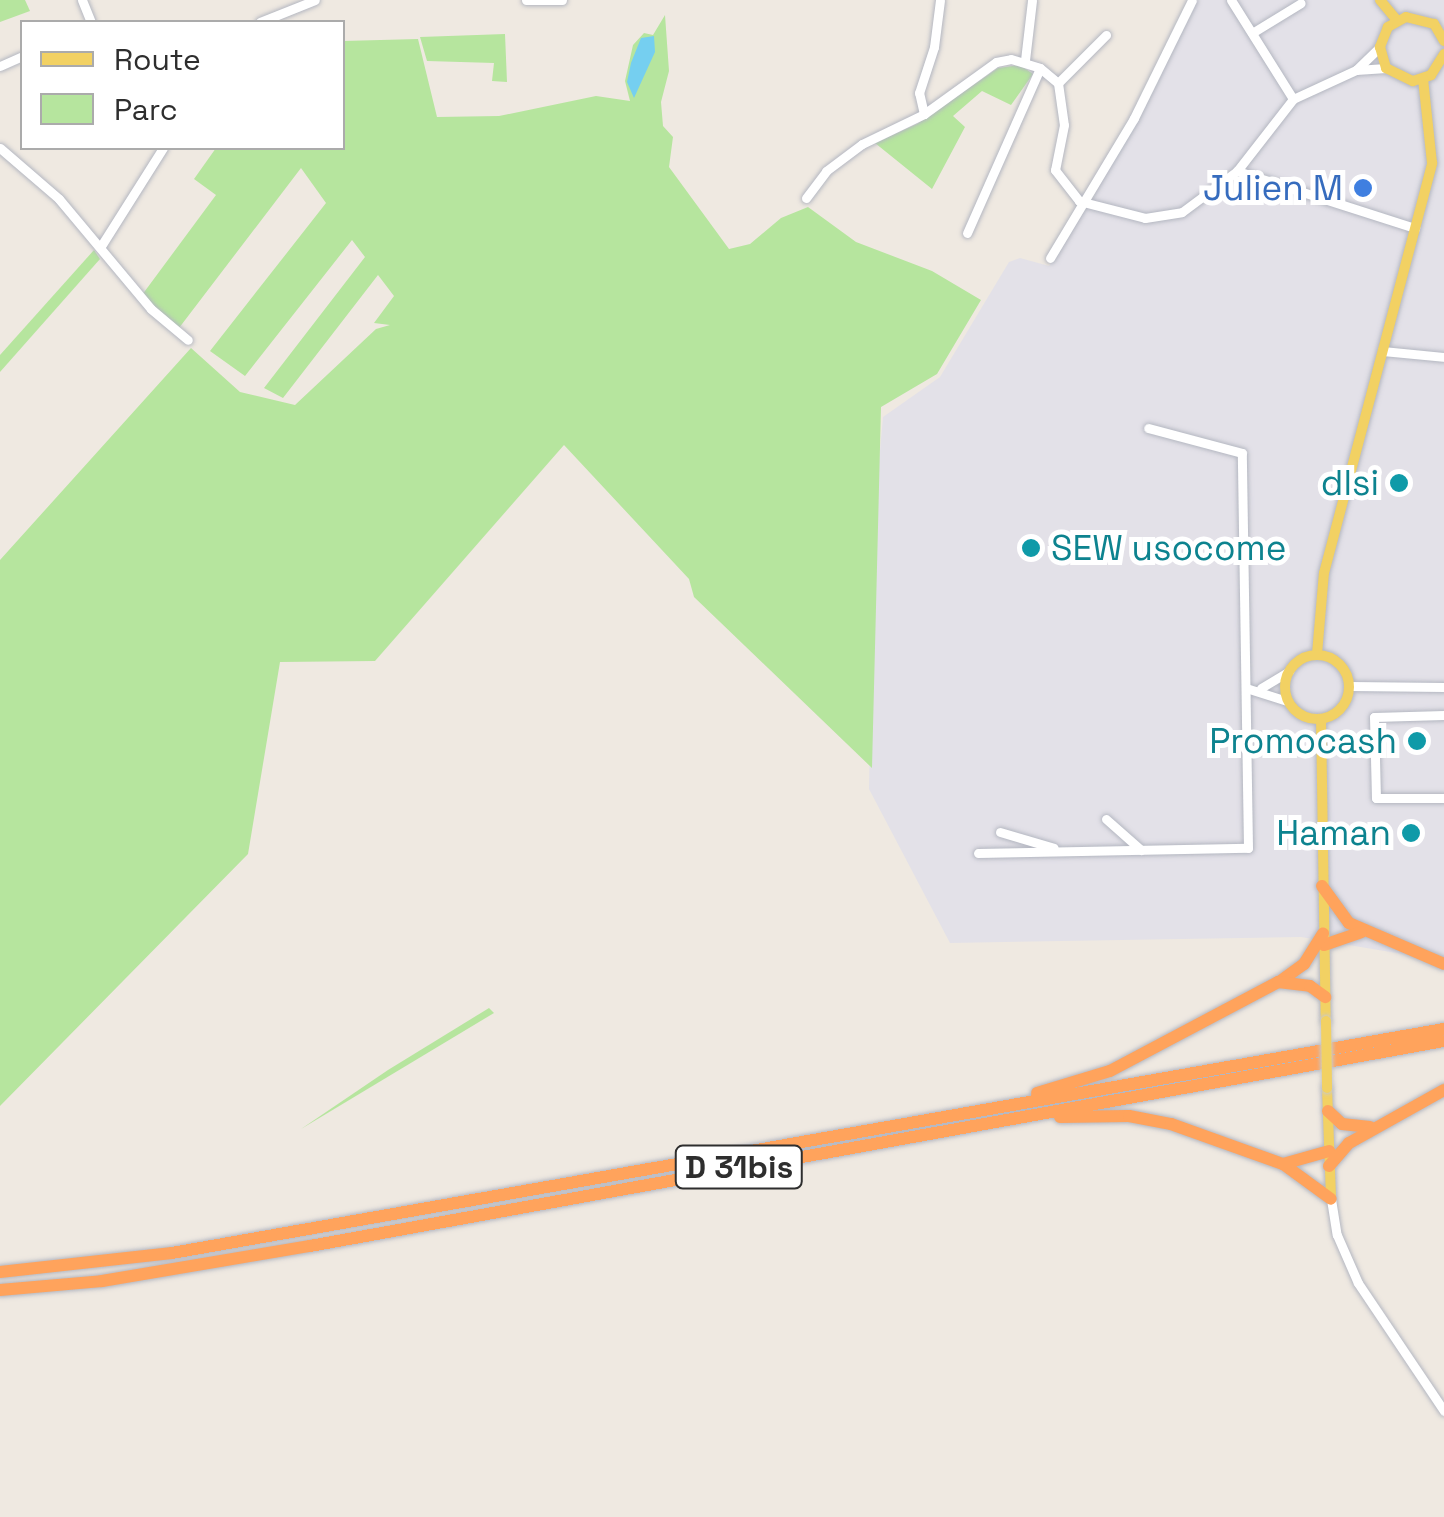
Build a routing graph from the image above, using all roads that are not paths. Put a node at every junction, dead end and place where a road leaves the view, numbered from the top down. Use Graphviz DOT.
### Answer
graph roads {
  1 [pos="315,0"];
  2 [pos="526,0"];
  3 [pos="562,0"];
  4 [pos="940,0"];
  5 [pos="1032,0"];
  6 [pos="1192,0"];
  7 [pos="1231,0"];
  8 [pos="1380,0"];
  9 [pos="1301,3"];
  10 [pos="265,20"];
  11 [pos="1397,20"];
  12 [pos="1252,34"];
  13 [pos="1106,35"];
  14 [pos="1444,41"];
  15 [pos="1380,47"];
  16 [pos="1444,54"];
  17 [pos="1025,60"];
  18 [pos="1040,68"];
  19 [pos="1386,68"];
  20 [pos="1356,70"];
  21 [pos="1423,79"];
  22 [pos="1058,83"];
  23 [pos="1292,99"];
  24 [pos="924,114"];
  25 [pos="0,148"];
  26 [pos="161,150"];
  27 [pos="1237,171"];
  28 [pos="806,198"];
  29 [pos="1083,203"];
  30 [pos="1415,228"];
  31 [pos="967,233"];
  32 [pos="101,246"];
  33 [pos="1050,258"];
  34 [pos="188,340"];
  35 [pos="1382,351"];
  36 [pos="1444,357"];
  37 [pos="1148,428"];
  38 [pos="1317,654"];
  39 [pos="1289,671"];
  40 [pos="1350,686"];
  41 [pos="1444,687"];
  42 [pos="1246,688"];
  43 [pos="1262,688"];
  44 [pos="1288,701"];
  45 [pos="1444,715"];
  46 [pos="1321,720"];
  47 [pos="1444,798"];
  48 [pos="1106,819"];
  49 [pos="1000,832"];
  50 [pos="1141,850"];
  51 [pos="1064,852"];
  52 [pos="978,853"];
  53 [pos="1322,886"];
  54 [pos="1364,933"];
  55 [pos="1323,939"];
  56 [pos="1444,964"];
  57 [pos="1278,982"];
  58 [pos="1325,997"];
  59 [pos="1444,1029"];
  60 [pos="1444,1041"];
  61 [pos="1444,1090"];
  62 [pos="1328,1111"];
  63 [pos="936,1119"];
  64 [pos="998,1120"];
  65 [pos="1376,1126"];
  66 [pos="1329,1151"];
  67 [pos="1284,1164"];
  68 [pos="1329,1166"];
  69 [pos="1331,1198"];
  70 [pos="0,1272"];
  71 [pos="0,1290"];
  72 [pos="1444,1410"];
  1 -- 10 [label="street"];
  2 -- 3 [label="street"];
  4 -- 24 [label="street"];
  5 -- 17 [label="street"];
  6 -- 29 [label="street"];
  7 -- 12 [label="street"];
  8 -- 11 [label="main road"];
  9 -- 12 [label="street"];
  11 -- 14 [label="main road"];
  11 -- 15 [label="main road"];
  12 -- 23 [label="street"];
  13 -- 22 [label="street"];
  15 -- 19 [label="main road"];
  15 -- 20 [label="street"];
  16 -- 21 [label="main road"];
  17 -- 18 [label="street"];
  17 -- 24 [label="street"];
  18 -- 22 [label="street"];
  18 -- 31 [label="street"];
  19 -- 20 [label="street"];
  19 -- 21 [label="main road"];
  20 -- 23 [label="street"];
  21 -- 30 [label="main road"];
  22 -- 29 [label="street"];
  23 -- 27 [label="street"];
  24 -- 28 [label="street"];
  25 -- 32 [label="street"];
  26 -- 32 [label="street"];
  27 -- 29 [label="street"];
  27 -- 30 [label="street"];
  29 -- 33 [label="street"];
  30 -- 35 [label="main road"];
  32 -- 34 [label="street"];
  35 -- 36 [label="street"];
  35 -- 38 [label="main road"];
  37 -- 42 [label="street"];
  38 -- 39 [label="main road"];
  38 -- 40 [label="main road"];
  39 -- 43 [label="street"];
  39 -- 44 [label="main road"];
  40 -- 41 [label="street"];
  40 -- 46 [label="main road"];
  42 -- 43 [label="street"];
  42 -- 50 [label="street"];
  43 -- 44 [label="street"];
  44 -- 46 [label="main road"];
  45 -- 47 [label="street"];
  46 -- 53 [label="main road"];
  48 -- 50 [label="street"];
  49 -- 51 [label="street"];
  50 -- 51 [label="street"];
  51 -- 52 [label="street"];
  53 -- 54 [label="highway"];
  53 -- 55 [label="main road"];
  54 -- 55 [label="highway"];
  54 -- 56 [label="highway"];
  55 -- 57 [label="highway"];
  55 -- 58 [label="main road"];
  57 -- 58 [label="highway"];
  57 -- 63 [label="highway"];
  58 -- 62 [label="main road, bridge"];
  59 -- 63 [label="highway, D 31bis"];
  60 -- 64 [label="highway, D 31bis"];
  61 -- 65 [label="highway"];
  62 -- 65 [label="highway"];
  62 -- 66 [label="main road"];
  63 -- 70 [label="highway, D 31bis"];
  64 -- 67 [label="highway"];
  64 -- 71 [label="highway, D 31bis"];
  65 -- 68 [label="highway"];
  66 -- 67 [label="highway"];
  66 -- 68 [label="main road"];
  67 -- 69 [label="highway"];
  68 -- 69 [label="main road"];
  69 -- 72 [label="street"];
}
